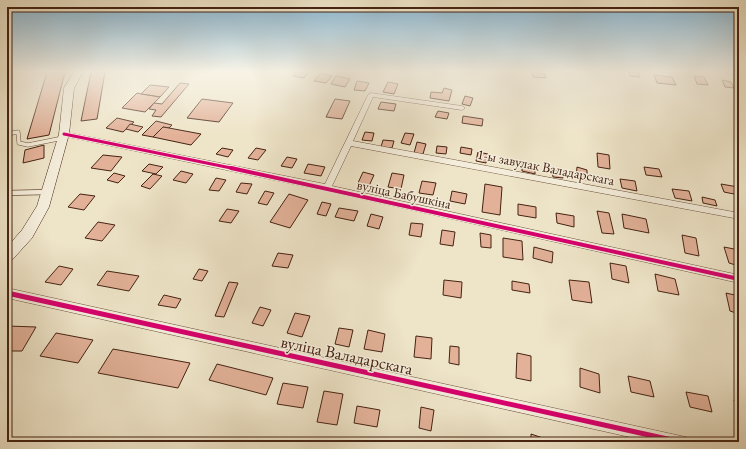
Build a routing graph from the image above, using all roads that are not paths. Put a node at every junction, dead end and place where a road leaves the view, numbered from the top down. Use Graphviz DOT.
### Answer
graph roads {
  1 [pos="68,93"];
  2 [pos="462,108"];
  3 [pos="7,134"];
  4 [pos="63,136"];
  5 [pos="348,143"];
  6 [pos="327,188"];
  7 [pos="48,192"];
  8 [pos="7,193"];
  9 [pos="739,216"];
  10 [pos="7,256"];
  11 [pos="739,279"];
  12 [pos="7,293"];
  13 [pos="681,442"];
  1 -- 4 [label="street"];
  2 -- 5 [label="street"];
  3 -- 4 [label="lane"];
  4 -- 6 [label="street, вуліца Бабушкіна"];
  4 -- 7 [label="street"];
  5 -- 6 [label="street"];
  5 -- 9 [label="street, 1-ы завулак Валадарскага"];
  6 -- 11 [label="street, вуліца Бабушкіна"];
  7 -- 8 [label="lane"];
  7 -- 10 [label="street"];
  12 -- 13 [label="street, вуліца Валадарскага"];
}
